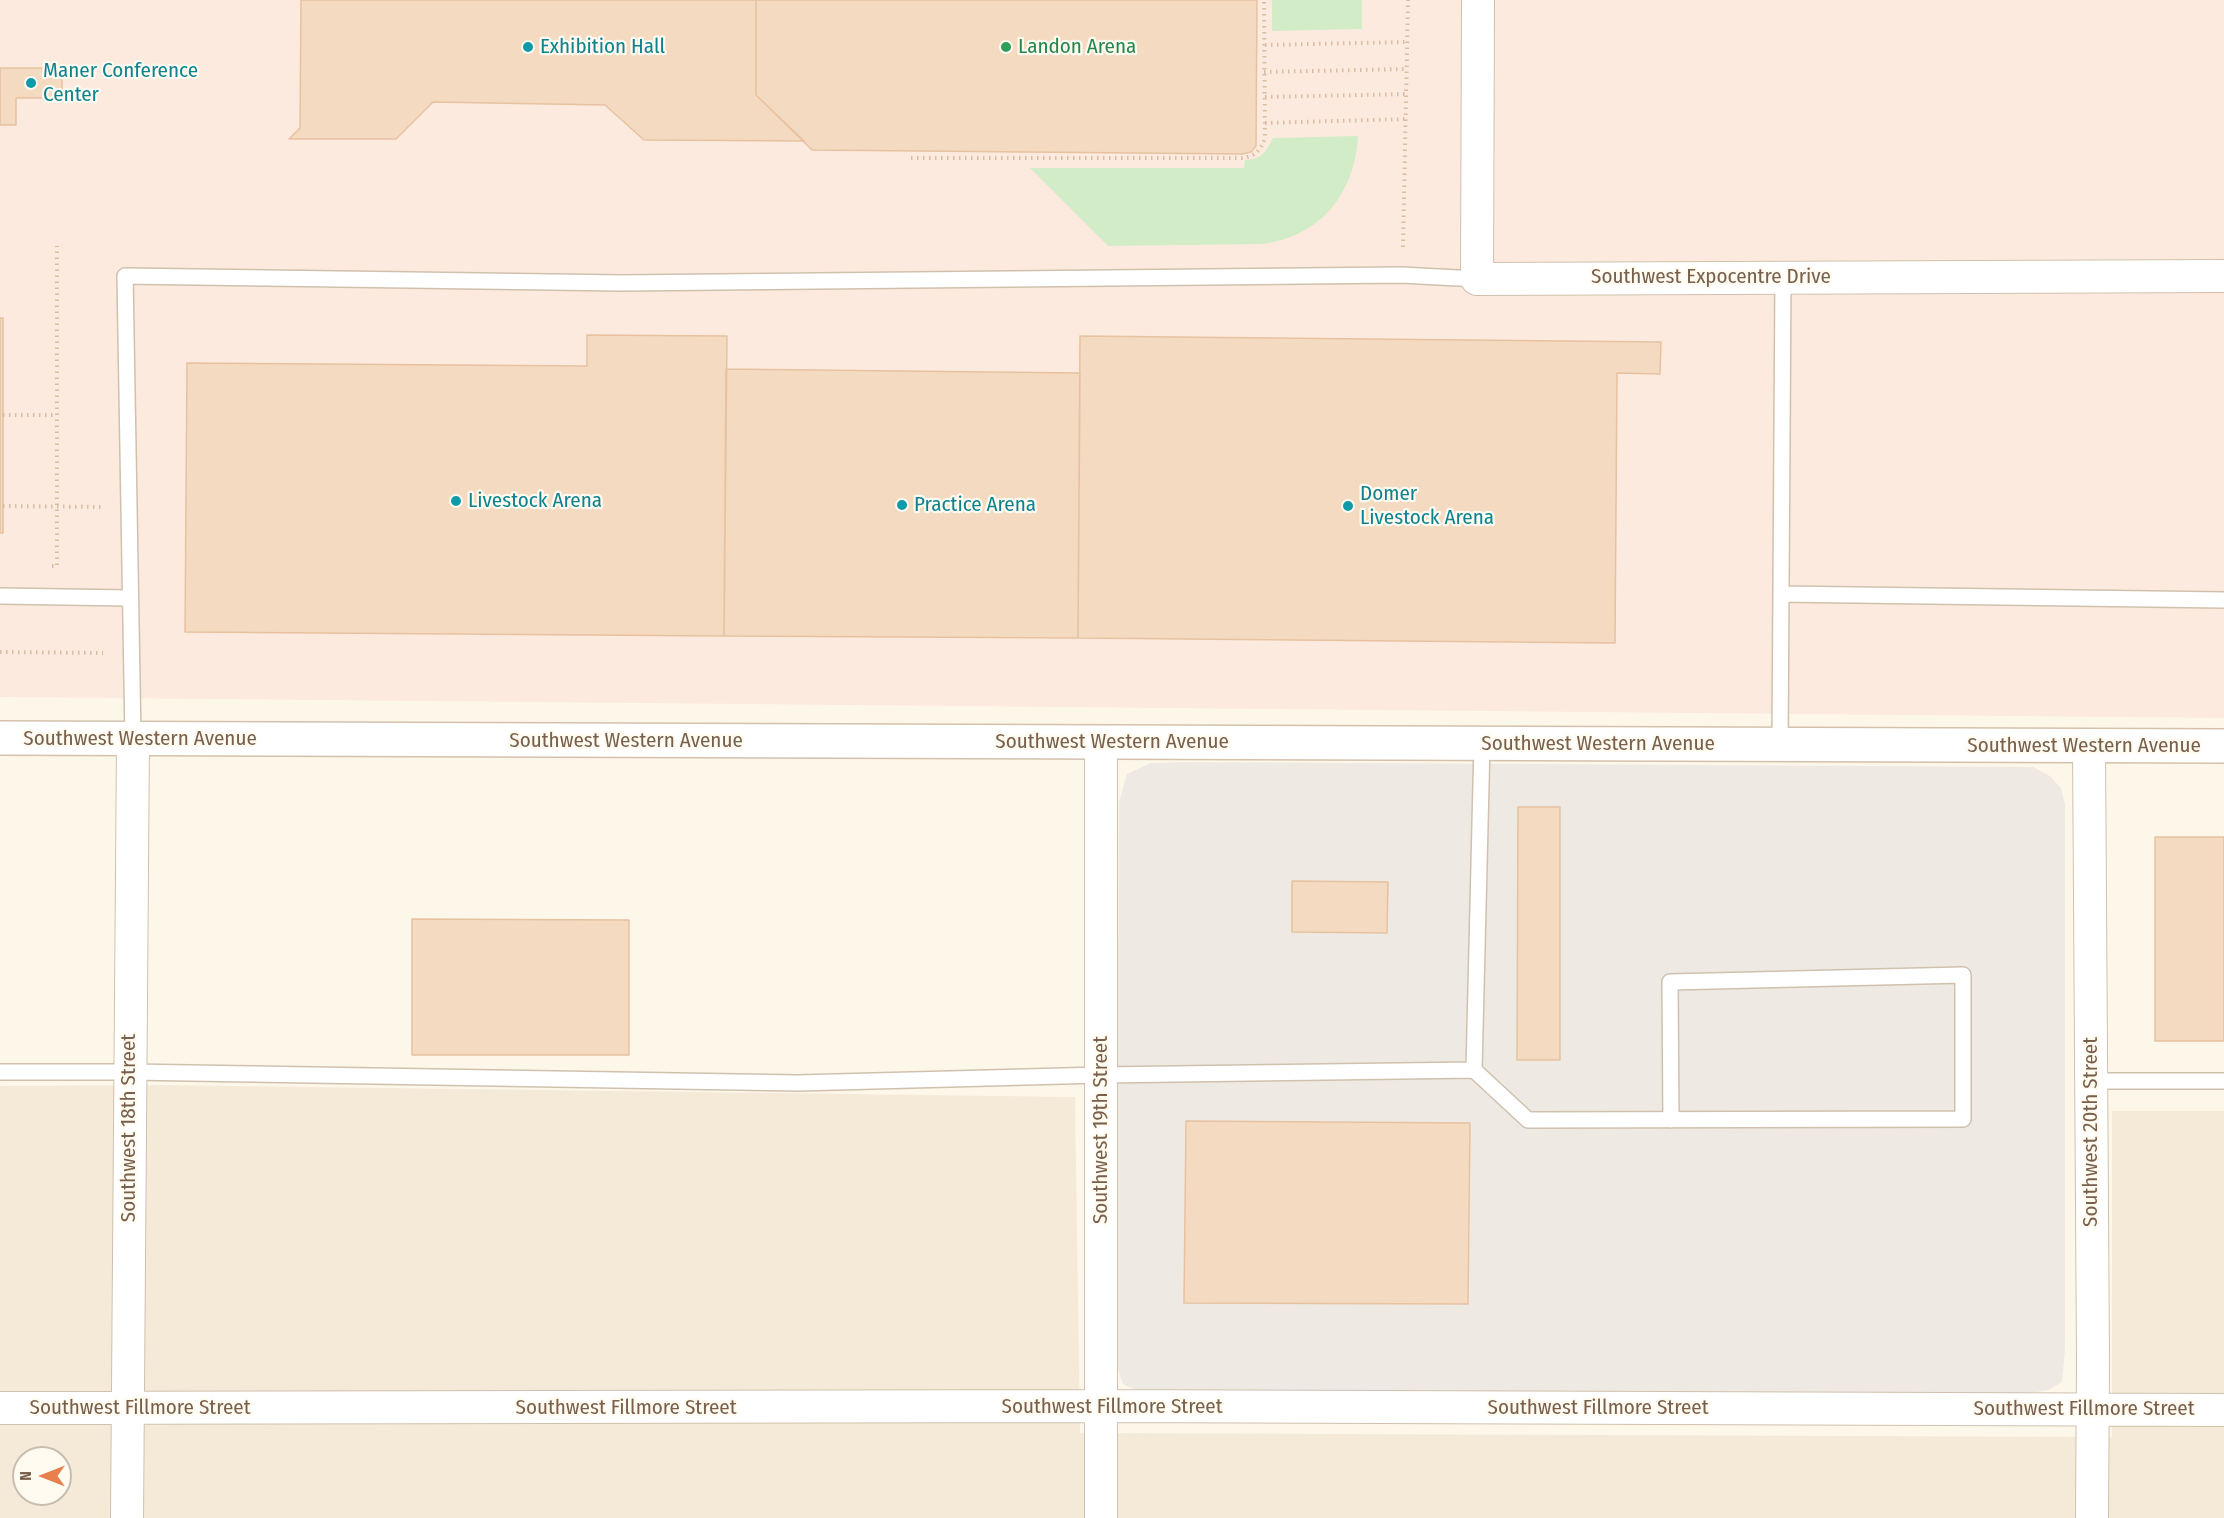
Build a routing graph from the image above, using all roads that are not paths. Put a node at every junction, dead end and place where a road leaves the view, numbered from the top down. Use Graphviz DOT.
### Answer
graph roads {
  1 [pos="1478,0"];
  2 [pos="2224,276"];
  3 [pos="1783,277"];
  4 [pos="1477,279"];
  5 [pos="1781,594"];
  6 [pos="0,596"];
  7 [pos="129,598"];
  8 [pos="2224,600"];
  9 [pos="0,738"];
  10 [pos="133,739"];
  11 [pos="1101,742"];
  12 [pos="1482,743"];
  13 [pos="1780,745"];
  14 [pos="2089,746"];
  15 [pos="2224,746"];
  16 [pos="1474,1070"];
  17 [pos="0,1072"];
  18 [pos="129,1072"];
  19 [pos="1101,1075"];
  20 [pos="2091,1081"];
  21 [pos="2224,1081"];
  22 [pos="1671,1120"];
  23 [pos="1101,1406"];
  24 [pos="0,1408"];
  25 [pos="128,1408"];
  26 [pos="2093,1409"];
  27 [pos="2224,1410"];
  28 [pos="127,1518"];
  29 [pos="1101,1518"];
  30 [pos="2092,1518"];
  1 -- 4 [label="street"];
  2 -- 3 [label="street, Southwest Expocentre Drive"];
  3 -- 4 [label="street, Southwest Expocentre Drive"];
  3 -- 5 [label="lane"];
  4 -- 7 [label="lane"];
  5 -- 8 [label="lane"];
  5 -- 13 [label="lane"];
  6 -- 7 [label="lane"];
  7 -- 10 [label="lane"];
  9 -- 10 [label="street, Southwest Western Avenue"];
  10 -- 11 [label="street, Southwest Western Avenue"];
  10 -- 18 [label="street, Southwest 18th Street"];
  11 -- 12 [label="street, Southwest Western Avenue"];
  11 -- 19 [label="street, Southwest 19th Street"];
  12 -- 13 [label="street, Southwest Western Avenue"];
  12 -- 16 [label="lane"];
  13 -- 14 [label="street, Southwest Western Avenue"];
  14 -- 15 [label="street, Southwest Western Avenue"];
  14 -- 20 [label="street, Southwest 20th Street"];
  16 -- 19 [label="lane"];
  16 -- 22 [label="lane"];
  17 -- 18 [label="lane"];
  18 -- 19 [label="lane"];
  18 -- 25 [label="street, Southwest 18th Street"];
  19 -- 23 [label="street, Southwest 19th Street"];
  20 -- 21 [label="lane"];
  20 -- 26 [label="street, Southwest 20th Street"];
  22 -- 22 [label="lane"];
  23 -- 25 [label="street, Southwest Fillmore Street"];
  23 -- 26 [label="street, Southwest Fillmore Street"];
  23 -- 29 [label="street, Southwest 19th Street"];
  24 -- 25 [label="street, Southwest Fillmore Street"];
  25 -- 28 [label="street, Southwest 18th Street"];
  26 -- 27 [label="street, Southwest Fillmore Street"];
  26 -- 30 [label="street, Southwest 20th Street"];
}
